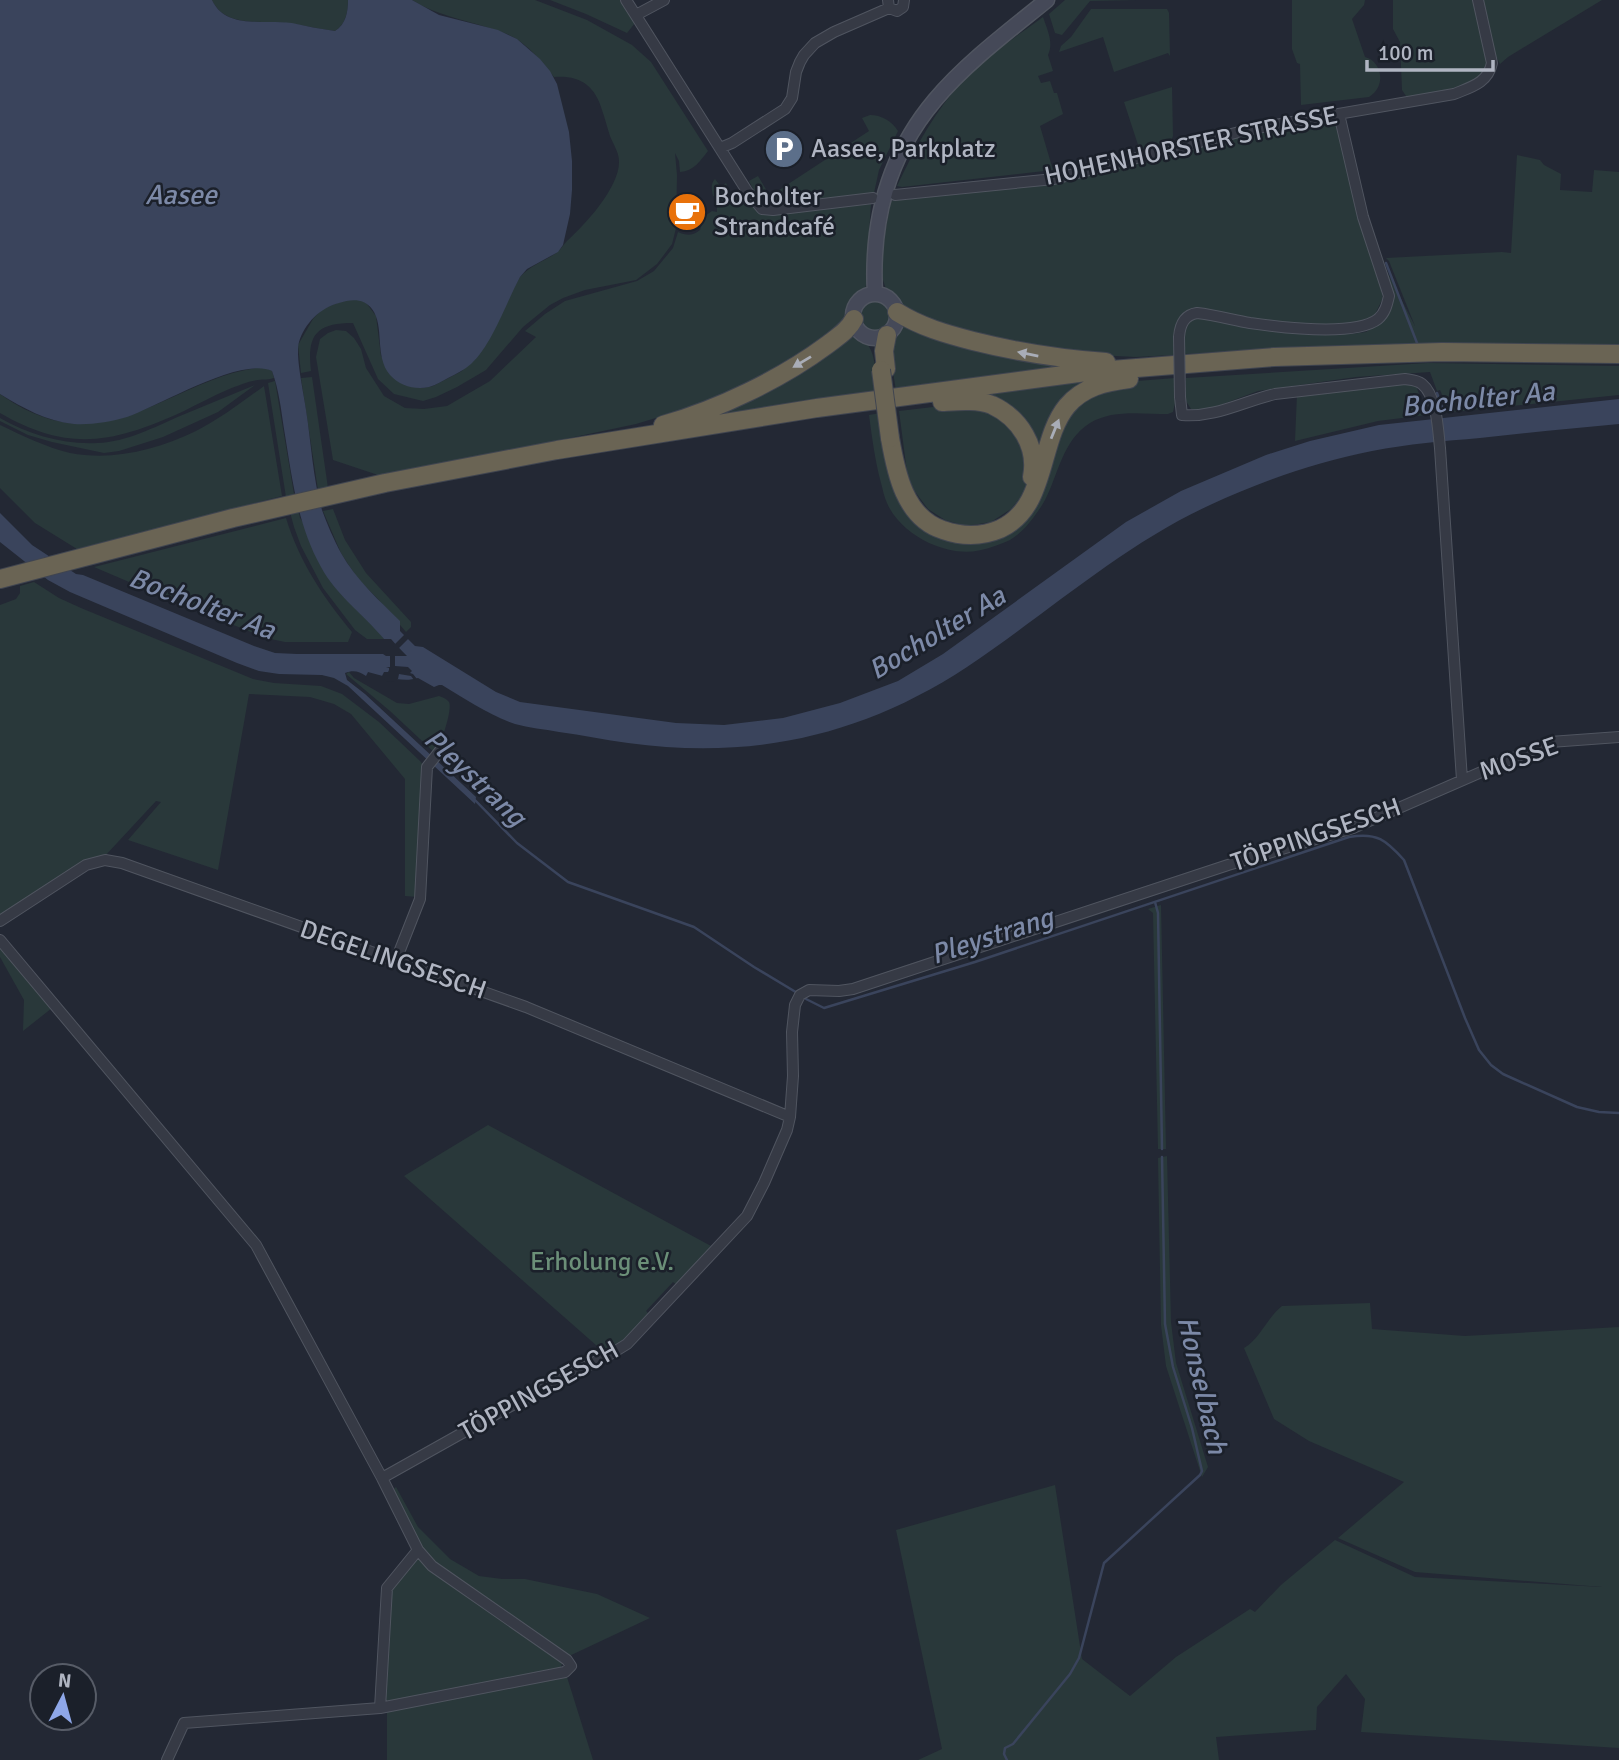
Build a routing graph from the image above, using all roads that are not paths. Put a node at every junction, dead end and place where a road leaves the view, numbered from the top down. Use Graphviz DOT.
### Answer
graph roads {
  1 [pos="626,0"];
  2 [pos="664,0"];
  3 [pos="1047,0"];
  4 [pos="1478,0"];
  5 [pos="905,1"];
  6 [pos="888,4"];
  7 [pos="636,15"];
  8 [pos="1339,114"];
  9 [pos="720,148"];
  10 [pos="895,195"];
  11 [pos="873,198"];
  12 [pos="875,295"];
  13 [pos="897,312"];
  14 [pos="854,319"];
  15 [pos="878,336"];
  16 [pos="1619,354"];
  17 [pos="1619,360"];
  18 [pos="1169,366"];
  19 [pos="1197,370"];
  20 [pos="900,404"];
  21 [pos="893,438"];
  22 [pos="557,450"];
  23 [pos="386,487"];
  24 [pos="140,545"];
  25 [pos="0,579"];
  26 [pos="0,586"];
  27 [pos="1619,737"];
  28 [pos="439,752"];
  29 [pos="1462,780"];
  30 [pos="0,921"];
  31 [pos="0,940"];
  32 [pos="396,960"];
  33 [pos="790,1117"];
  34 [pos="382,1478"];
  35 [pos="418,1550"];
  36 [pos="380,1708"];
  37 [pos="167,1760"];
  1 -- 7 [label="street"];
  2 -- 7 [label="street"];
  3 -- 12 [label="main road"];
  4 -- 8 [label="street, HOHENHORSTER STRASSE"];
  5 -- 6 [label="street"];
  6 -- 9 [label="street"];
  7 -- 9 [label="street"];
  8 -- 10 [label="street, HOHENHORSTER STRASSE"];
  8 -- 29 [label="street, bridge"];
  9 -- 11 [label="street"];
  12 -- 13 [label="main road"];
  12 -- 14 [label="main road"];
  13 -- 15 [label="main road"];
  18 -- 13 [label="highway, one-way"];
  14 -- 15 [label="main road"];
  14 -- 22 [label="highway, one-way"];
  15 -- 21 [label="highway, bridge"];
  16 -- 18 [label="highway"];
  17 -- 19 [label="highway"];
  18 -- 22 [label="highway"];
  19 -- 20 [label="highway"];
  21 -- 19 [label="highway, one-way"];
  20 -- 21 [label="highway"];
  20 -- 23 [label="highway"];
  22 -- 23 [label="highway"];
  23 -- 24 [label="highway"];
  24 -- 25 [label="highway"];
  24 -- 26 [label="highway"];
  27 -- 29 [label="street, MOSSE"];
  28 -- 32 [label="street"];
  29 -- 33 [label="street, TÖPPINGSESCH"];
  30 -- 32 [label="street, DEGELINGSESCH"];
  31 -- 34 [label="street"];
  32 -- 33 [label="street, DEGELINGSESCH"];
  33 -- 34 [label="street, TÖPPINGSESCH"];
  34 -- 35 [label="street"];
  35 -- 36 [label="street"];
  35 -- 36 [label="street"];
  36 -- 37 [label="street"];
}
